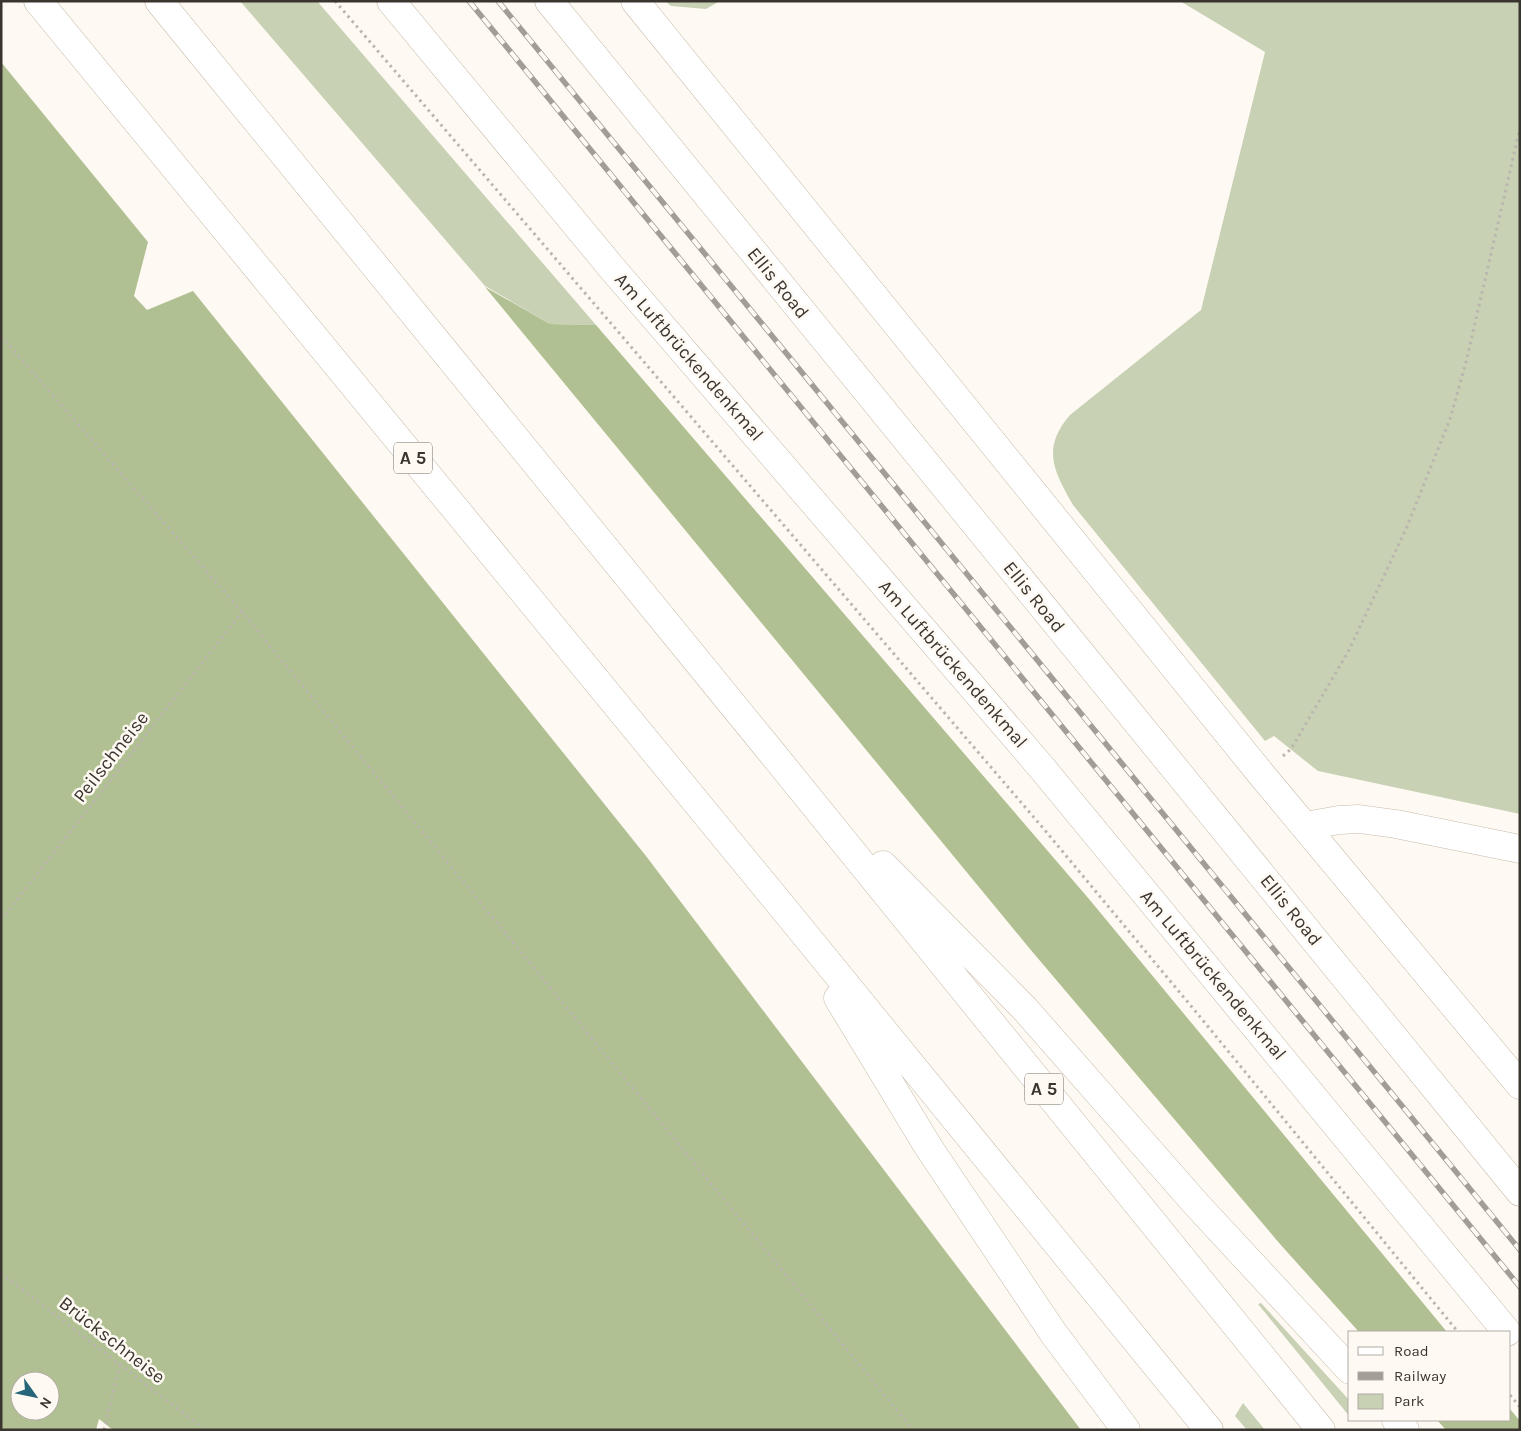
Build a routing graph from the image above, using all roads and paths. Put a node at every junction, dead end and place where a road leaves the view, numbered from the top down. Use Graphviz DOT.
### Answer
graph roads {
  1 [pos="38,1"];
  2 [pos="159,1"];
  3 [pos="335,1"];
  4 [pos="391,1"];
  5 [pos="549,1"];
  6 [pos="635,1"];
  7 [pos="1520,128"];
  8 [pos="1,336"];
  9 [pos="242,612"];
  10 [pos="768,748"];
  11 [pos="1261,774"];
  12 [pos="1305,826"];
  13 [pos="1520,849"];
  14 [pos="789,915"];
  15 [pos="1,920"];
  16 [pos="1520,1085"];
  17 [pos="1520,1192"];
  18 [pos="1,1273"];
  19 [pos="1457,1331"];
  20 [pos="1507,1331"];
  21 [pos="1511,1336"];
  22 [pos="1520,1347"];
  23 [pos="120,1364"];
  24 [pos="1348,1368"];
  25 [pos="1511,1396"];
  26 [pos="1520,1407"];
  27 [pos="104,1430"];
  28 [pos="205,1430"];
  29 [pos="913,1430"];
  30 [pos="1126,1430"];
  31 [pos="1209,1430"];
  32 [pos="1321,1430"];
  1 -- 14 [label="main road, A 5"];
  2 -- 10 [label="main road, A 5"];
  3 -- 19 [label="path"];
  4 -- 20 [label="main road, Am Luftbrückendenkmal"];
  5 -- 17 [label="main road, Ellis Road"];
  6 -- 11 [label="main road"];
  7 -- 11 [label="path"];
  8 -- 9 [label="path"];
  9 -- 15 [label="path, Peilschneise"];
  9 -- 29 [label="path"];
  10 -- 24 [label="main road, A 5"];
  10 -- 32 [label="main road, A 5"];
  11 -- 12 [label="main road"];
  12 -- 13 [label="main road"];
  12 -- 16 [label="main road"];
  14 -- 30 [label="main road"];
  14 -- 31 [label="main road, A 5"];
  18 -- 23 [label="path, Brückschneise"];
  21 -- 22 [label="main road, Am Luftbrückendenkmal"];
  23 -- 27 [label="path"];
  23 -- 28 [label="path, Brückschneise"];
  25 -- 26 [label="path"];
}
